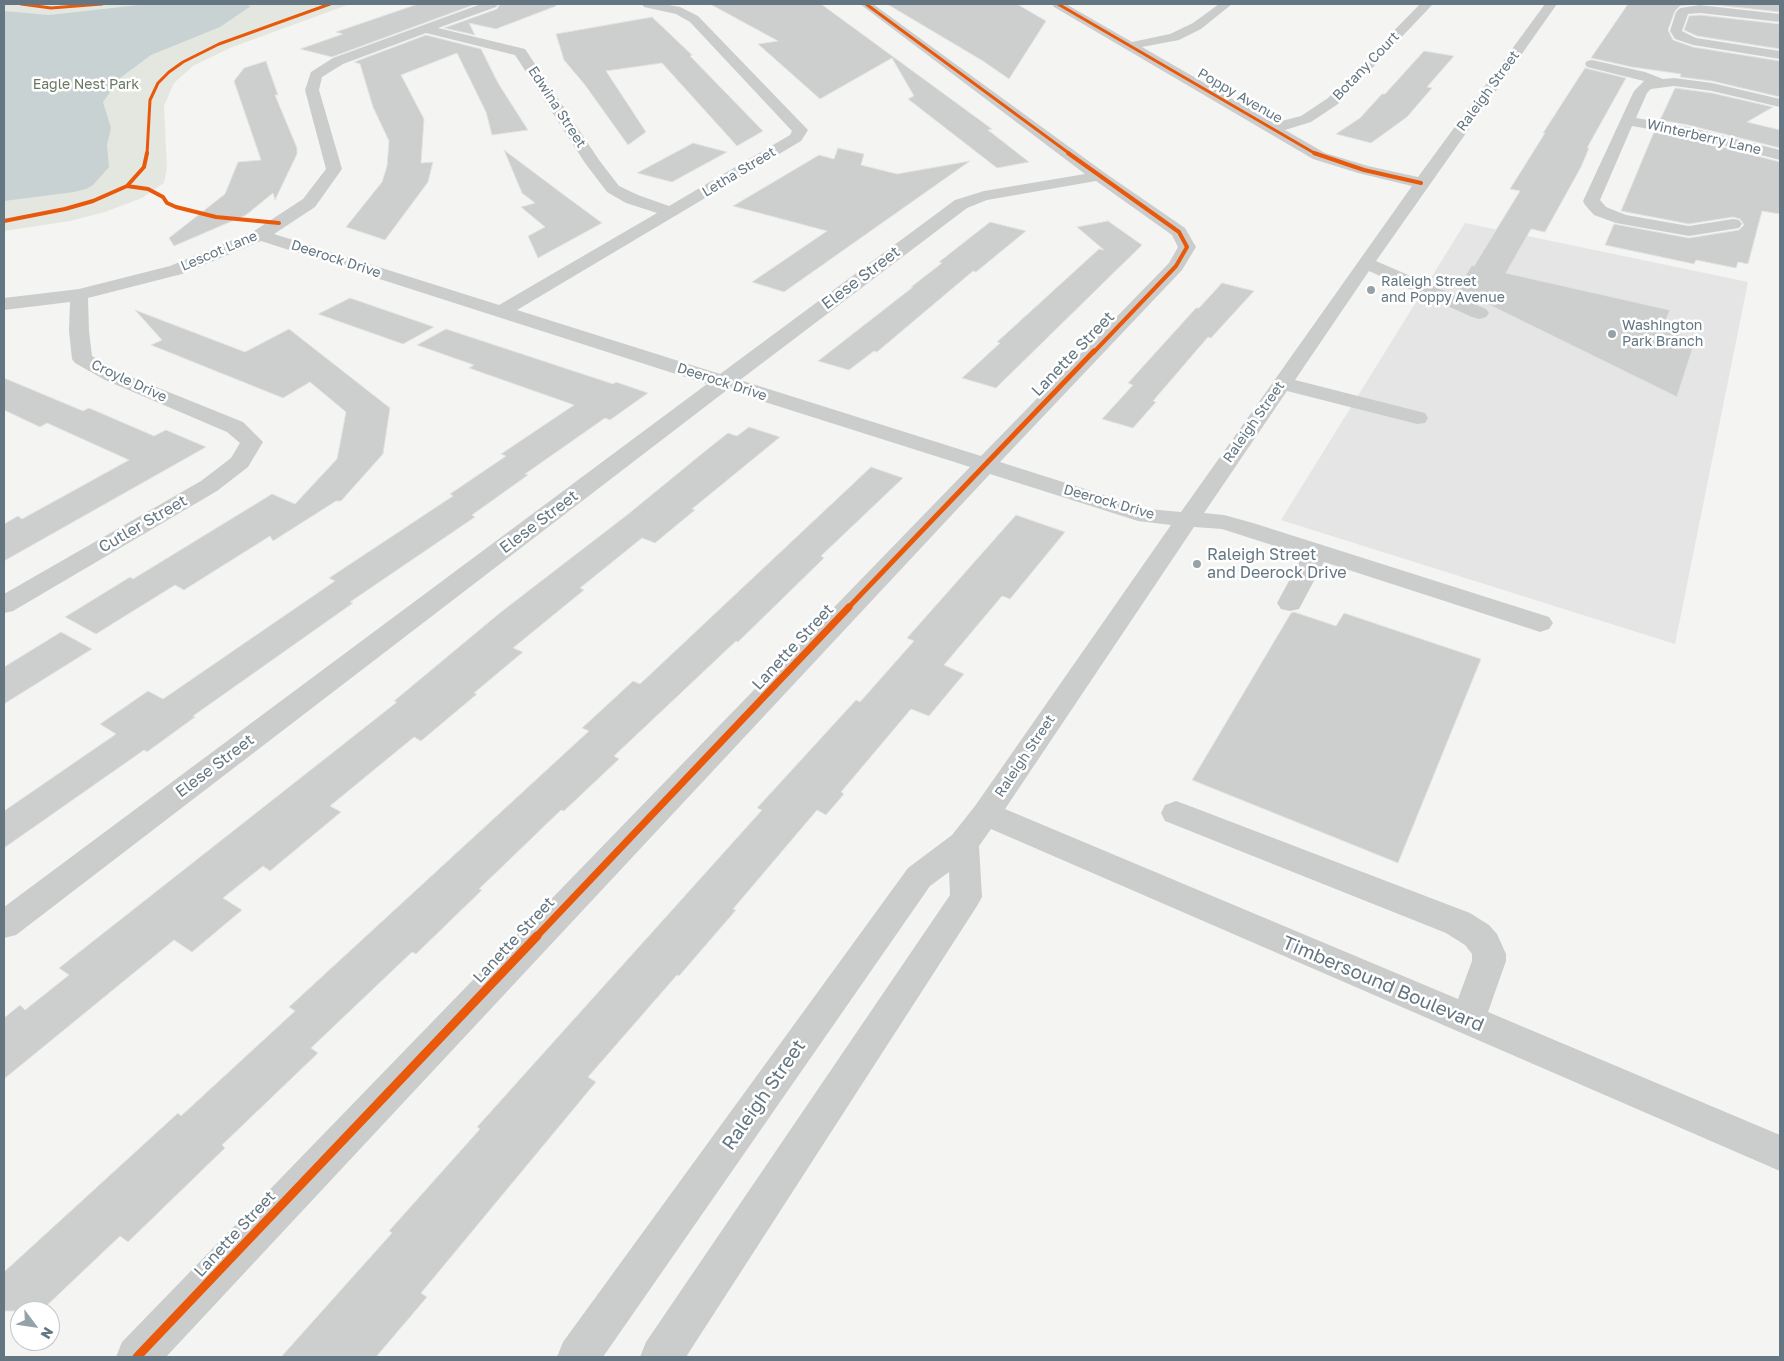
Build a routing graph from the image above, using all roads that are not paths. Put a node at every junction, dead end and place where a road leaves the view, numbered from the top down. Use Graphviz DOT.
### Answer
graph roads {
  1 [pos="492,4"];
  2 [pos="648,4"];
  3 [pos="866,4"];
  4 [pos="1058,4"];
  5 [pos="1226,4"];
  6 [pos="1427,4"];
  7 [pos="1551,4"];
  8 [pos="1780,18"];
  9 [pos="426,29"];
  10 [pos="1130,46"];
  11 [pos="1780,55"];
  12 [pos="1592,64"];
  13 [pos="1660,83"];
  14 [pos="1780,103"];
  15 [pos="1627,121"];
  16 [pos="1271,129"];
  17 [pos="1780,155"];
  18 [pos="1099,176"];
  19 [pos="1422,183"];
  20 [pos="672,212"];
  21 [pos="1733,224"];
  22 [pos="260,235"];
  23 [pos="1366,262"];
  24 [pos="79,294"];
  25 [pos="4,304"];
  26 [pos="500,312"];
  27 [pos="1480,313"];
  28 [pos="724,383"];
  29 [pos="1282,383"];
  30 [pos="1417,418"];
  31 [pos="235,427"];
  32 [pos="987,465"];
  33 [pos="1187,520"];
  34 [pos="1318,551"];
  35 [pos="1290,603"];
  36 [pos="4,605"];
  37 [pos="1540,623"];
  38 [pos="1176,813"];
  39 [pos="986,814"];
  40 [pos="963,844"];
  41 [pos="4,925"];
  42 [pos="1468,1020"];
  43 [pos="1780,1153"];
  44 [pos="138,1357"];
  45 [pos="578,1357"];
  46 [pos="661,1357"];
  1 -- 9 [label="street, Lescot Lane"];
  2 -- 20 [label="street, Letha Street"];
  3 -- 18 [label="street, Lanette Street"];
  4 -- 10 [label="street, Poppy Avenue"];
  5 -- 10 [label="street"];
  6 -- 16 [label="street, Botany Court"];
  7 -- 19 [label="street, Raleigh Street"];
  8 -- 11 [label="street"];
  9 -- 20 [label="street, Edwina Street"];
  9 -- 22 [label="street, Lescot Lane"];
  10 -- 16 [label="street, Poppy Avenue"];
  12 -- 13 [label="street"];
  13 -- 14 [label="street"];
  13 -- 15 [label="street"];
  15 -- 17 [label="street, Winterberry Lane"];
  15 -- 21 [label="street"];
  16 -- 19 [label="street, Poppy Avenue"];
  18 -- 28 [label="street, Elese Street"];
  18 -- 32 [label="street, Lanette Street"];
  19 -- 23 [label="street, Raleigh Street"];
  20 -- 26 [label="street, Letha Street"];
  22 -- 24 [label="street, Lescot Lane"];
  22 -- 26 [label="street, Deerock Drive"];
  23 -- 27 [label="street"];
  23 -- 29 [label="street, Raleigh Street"];
  24 -- 25 [label="street, Lescot Lane"];
  24 -- 31 [label="street, Croyle Drive"];
  26 -- 28 [label="street, Deerock Drive"];
  28 -- 32 [label="street, Deerock Drive"];
  28 -- 41 [label="street, Elese Street"];
  29 -- 30 [label="street"];
  29 -- 33 [label="street, Raleigh Street"];
  31 -- 36 [label="street, Cutler Street"];
  32 -- 33 [label="street, Deerock Drive"];
  32 -- 44 [label="street, Lanette Street"];
  33 -- 34 [label="street, Deerock Drive"];
  33 -- 39 [label="street, Raleigh Street"];
  34 -- 35 [label="street"];
  34 -- 37 [label="street, Deerock Drive"];
  38 -- 42 [label="street"];
  39 -- 40 [label="street, Raleigh Street"];
  39 -- 42 [label="street, Timbersound Boulevard"];
  40 -- 45 [label="street, Raleigh Street"];
  40 -- 46 [label="street"];
  42 -- 43 [label="street, Timbersound Boulevard"];
}
